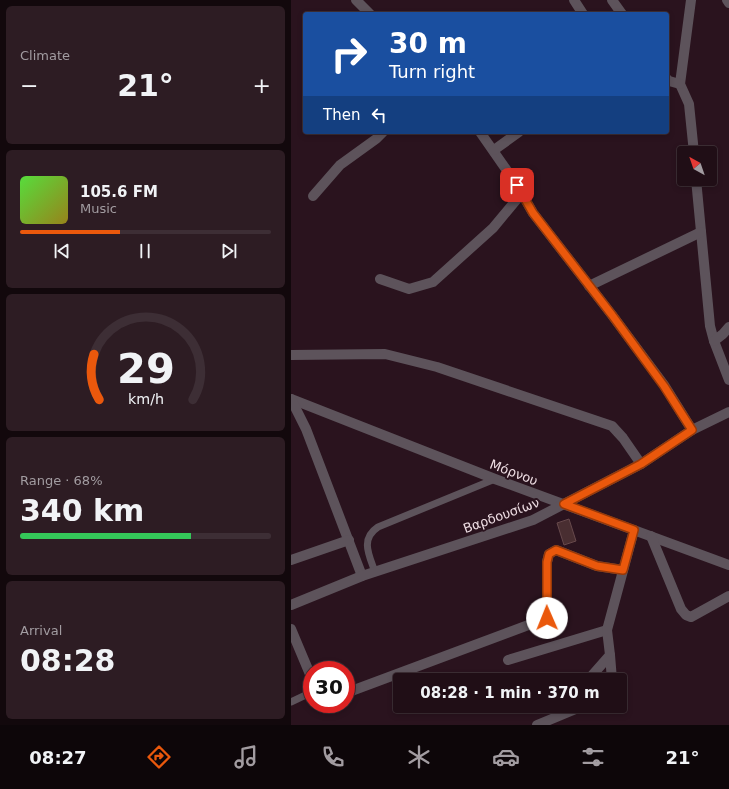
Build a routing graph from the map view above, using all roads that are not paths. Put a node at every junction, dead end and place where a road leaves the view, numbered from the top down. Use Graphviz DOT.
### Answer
graph roads {
  1 [pos="356,0"];
  2 [pos="574,0"];
  3 [pos="612,0"];
  4 [pos="691,0"];
  5 [pos="727,0"];
  6 [pos="729,3"];
  7 [pos="368,12"];
  8 [pos="582,12"];
  9 [pos="621,12"];
  10 [pos="669,81"];
  11 [pos="680,84"];
  12 [pos="381,134"];
  13 [pos="481,134"];
  14 [pos="516,134"];
  15 [pos="693,146"];
  16 [pos="493,150"];
  17 [pos="697,186"];
  18 [pos="522,193"];
  19 [pos="313,196"];
  20 [pos="701,232"];
  21 [pos="380,279"];
  22 [pos="589,286"];
  23 [pos="729,327"];
  24 [pos="714,341"];
  25 [pos="291,355"];
  26 [pos="729,380"];
  27 [pos="291,399"];
  28 [pos="729,412"];
  29 [pos="692,430"];
  30 [pos="641,464"];
  31 [pos="495,479"];
  32 [pos="564,504"];
  33 [pos="634,530"];
  34 [pos="651,536"];
  35 [pos="349,540"];
  36 [pos="291,560"];
  37 [pos="729,565"];
  38 [pos="623,570"];
  39 [pos="375,572"];
  40 [pos="362,576"];
  41 [pos="729,596"];
  42 [pos="291,605"];
  43 [pos="291,629"];
  44 [pos="607,630"];
  45 [pos="610,655"];
  46 [pos="508,660"];
  47 [pos="304,661"];
  48 [pos="594,673"];
  49 [pos="611,673"];
  50 [pos="355,691"];
  51 [pos="303,696"];
  52 [pos="291,702"];
  53 [pos="559,713"];
  54 [pos="570,713"];
  55 [pos="553,722"];
  56 [pos="537,725"];
  1 -- 7 [label="street"];
  2 -- 8 [label="street"];
  3 -- 9 [label="street"];
  4 -- 11 [label="street"];
  5 -- 6 [label="street"];
  10 -- 11 [label="street"];
  11 -- 15 [label="street"];
  12 -- 19 [label="street"];
  13 -- 16 [label="street"];
  14 -- 16 [label="street"];
  16 -- 18 [label="street"];
  17 -- 20 [label="street"];
  18 -- 21 [label="street"];
  18 -- 22 [label="street"];
  20 -- 22 [label="street"];
  20 -- 24 [label="street"];
  22 -- 29 [label="street"];
  23 -- 24 [label="street"];
  24 -- 26 [label="street"];
  25 -- 30 [label="street"];
  27 -- 31 [label="street, Μόρνου"];
  27 -- 35 [label="street"];
  28 -- 29 [label="street, Βαρδουσίων"];
  29 -- 30 [label="street, Βαρδουσίων"];
  30 -- 32 [label="street, Βαρδουσίων"];
  31 -- 32 [label="street, Μόρνου"];
  31 -- 39 [label="lane"];
  32 -- 33 [label="street, Μόρνου"];
  32 -- 39 [label="street, Βαρδουσίων"];
  33 -- 34 [label="street, Μόρνου"];
  33 -- 38 [label="street"];
  34 -- 37 [label="street, Μόρνου"];
  34 -- 41 [label="street"];
  35 -- 36 [label="street"];
  35 -- 40 [label="street"];
  38 -- 44 [label="street"];
  38 -- 50 [label="street"];
  39 -- 40 [label="street, Βαρδουσίων"];
  40 -- 42 [label="street, Βαρδουσίων"];
  43 -- 47 [label="street"];
  44 -- 45 [label="street"];
  44 -- 46 [label="street"];
  45 -- 48 [label="street"];
  45 -- 49 [label="street"];
  51 -- 52 [label="lane"];
  53 -- 55 [label="street"];
  54 -- 55 [label="street"];
  55 -- 56 [label="street"];
}
